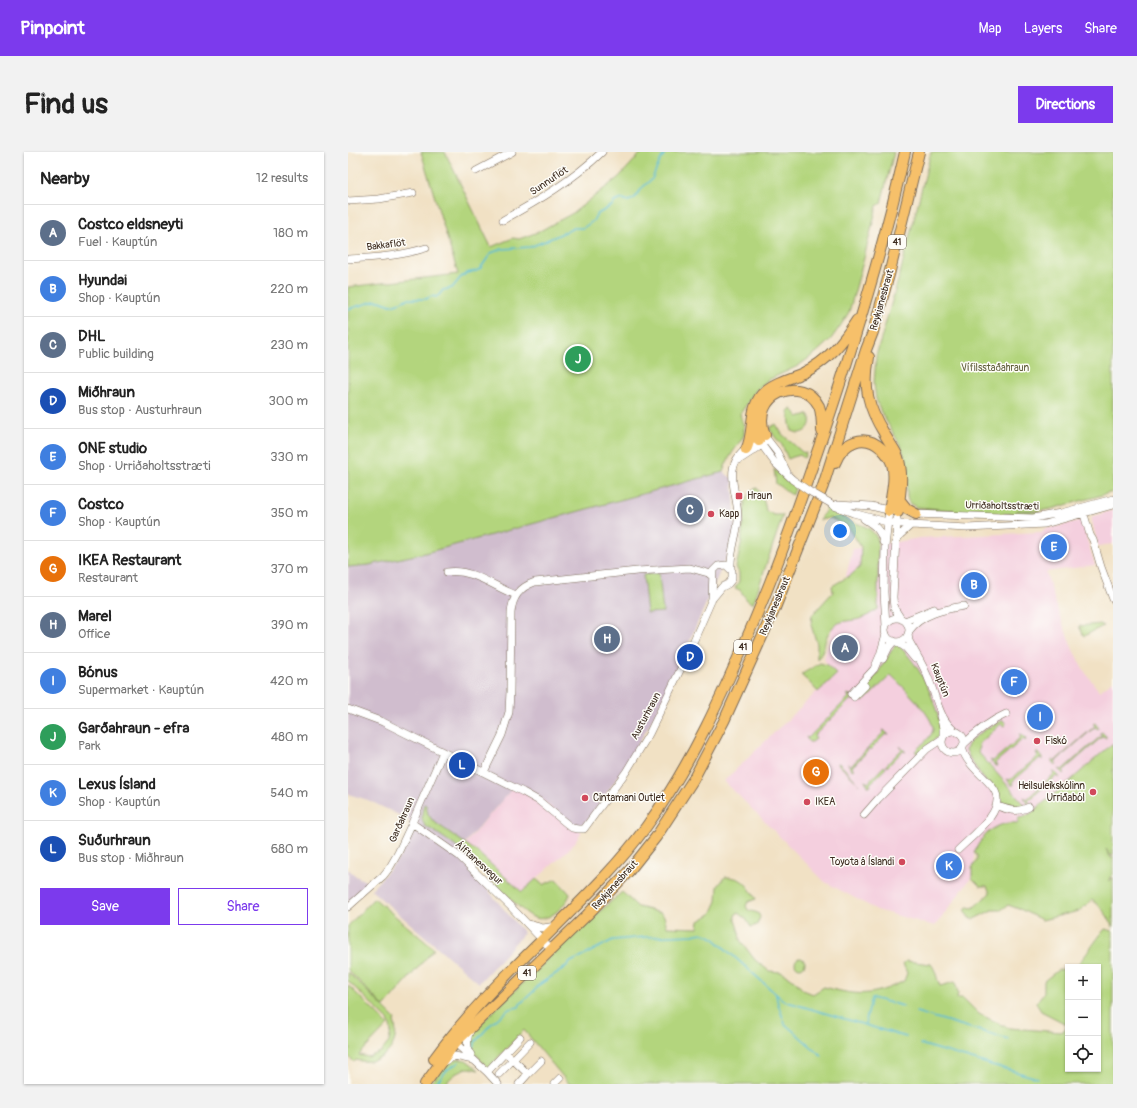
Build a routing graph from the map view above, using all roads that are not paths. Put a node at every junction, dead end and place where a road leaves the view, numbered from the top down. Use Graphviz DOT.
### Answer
graph roads {
  1 [pos="512,152"];
  2 [pos="905,152"];
  3 [pos="919,152"];
  4 [pos="599,153"];
  5 [pos="476,172"];
  6 [pos="413,193"];
  7 [pos="348,201"];
  8 [pos="503,220"];
  9 [pos="426,248"];
  10 [pos="348,259"];
  11 [pos="864,310"];
  12 [pos="873,332"];
  13 [pos="752,418"];
  14 [pos="822,437"];
  15 [pos="764,441"];
  16 [pos="747,452"];
  17 [pos="773,460"];
  18 [pos="792,478"];
  19 [pos="899,499"];
  20 [pos="1113,499"];
  21 [pos="830,502"];
  22 [pos="1113,505"];
  23 [pos="1085,510"];
  24 [pos="893,511"];
  25 [pos="853,513"];
  26 [pos="916,514"];
  27 [pos="887,522"];
  28 [pos="896,523"];
  29 [pos="911,525"];
  30 [pos="806,530"];
  31 [pos="733,543"];
  32 [pos="895,544"];
  33 [pos="885,547"];
  34 [pos="719,566"];
  35 [pos="731,568"];
  36 [pos="695,569"];
  37 [pos="447,572"];
  38 [pos="713,577"];
  39 [pos="726,585"];
  40 [pos="516,595"];
  41 [pos="712,599"];
  42 [pos="1113,599"];
  43 [pos="903,620"];
  44 [pos="886,626"];
  45 [pos="908,633"];
  46 [pos="886,634"];
  47 [pos="895,641"];
  48 [pos="348,709"];
  49 [pos="1006,714"];
  50 [pos="982,729"];
  51 [pos="958,733"];
  52 [pos="942,738"];
  53 [pos="963,747"];
  54 [pos="443,752"];
  55 [pos="925,752"];
  56 [pos="949,752"];
  57 [pos="973,767"];
  58 [pos="484,772"];
  59 [pos="997,806"];
  60 [pos="1029,807"];
  61 [pos="864,815"];
  62 [pos="412,823"];
  63 [pos="958,850"];
  64 [pos="348,908"];
  65 [pos="530,926"];
  66 [pos="556,926"];
  67 [pos="542,940"];
  68 [pos="552,950"];
  69 [pos="528,953"];
  70 [pos="471,1028"];
  71 [pos="520,1037"];
  72 [pos="453,1040"];
  73 [pos="530,1042"];
  74 [pos="506,1053"];
  75 [pos="474,1060"];
  76 [pos="512,1060"];
  77 [pos="541,1061"];
  78 [pos="436,1067"];
  79 [pos="487,1072"];
  80 [pos="499,1074"];
  81 [pos="528,1074"];
  82 [pos="560,1078"];
  83 [pos="496,1083"];
  84 [pos="418,1084"];
  85 [pos="424,1084"];
  86 [pos="519,1084"];
  87 [pos="554,1084"];
  1 -- 5 [label="street"];
  2 -- 11 [label="highway, Reykjanesbraut / 41"];
  3 -- 12 [label="highway, Reykjanesbraut / 41"];
  4 -- 8 [label="street, Sunnuflöt"];
  6 -- 7 [label="street"];
  9 -- 10 [label="street, Bakkaflöt"];
  11 -- 13 [label="highway"];
  11 -- 14 [label="highway, Reykjanesbraut / 41"];
  12 -- 19 [label="highway"];
  12 -- 30 [label="highway, Reykjanesbraut / 41"];
  13 -- 15 [label="highway"];
  13 -- 16 [label="highway"];
  14 -- 15 [label="highway"];
  14 -- 66 [label="highway, Reykjanesbraut / 41"];
  15 -- 16 [label="street, Austurhraun"];
  15 -- 17 [label="street"];
  15 -- 18 [label="street"];
  16 -- 17 [label="street"];
  16 -- 31 [label="street, Austurhraun"];
  17 -- 18 [label="street"];
  18 -- 21 [label="street, bridge"];
  19 -- 24 [label="highway"];
  19 -- 26 [label="highway"];
  20 -- 23 [label="street, Urriðaholtsstræti"];
  21 -- 24 [label="street"];
  21 -- 25 [label="street"];
  22 -- 23 [label="street, Urriðaholtsstræti"];
  23 -- 26 [label="street, Urriðaholtsstræti"];
  23 -- 29 [label="street, Urriðaholtsstræti"];
  23 -- 42 [label="street"];
  24 -- 26 [label="street, Urriðaholtsstræti"];
  24 -- 27 [label="street"];
  24 -- 28 [label="street, Kauptún"];
  24 -- 30 [label="highway"];
  25 -- 27 [label="street"];
  25 -- 33 [label="street"];
  27 -- 28 [label="street"];
  27 -- 33 [label="street"];
  28 -- 29 [label="street, Urriðaholtsstræti"];
  28 -- 32 [label="street, Kauptún"];
  29 -- 32 [label="street"];
  30 -- 68 [label="highway, Reykjanesbraut / 41"];
  31 -- 34 [label="street, Austurhraun"];
  31 -- 35 [label="street, Austurhraun"];
  32 -- 43 [label="street, Kauptún"];
  33 -- 44 [label="street"];
  34 -- 35 [label="street"];
  34 -- 36 [label="street"];
  34 -- 38 [label="street, Austurhraun"];
  35 -- 39 [label="street, Austurhraun"];
  36 -- 38 [label="street"];
  36 -- 40 [label="street"];
  37 -- 40 [label="street"];
  38 -- 39 [label="street"];
  38 -- 41 [label="street, Austurhraun"];
  39 -- 41 [label="street, Austurhraun"];
  40 -- 58 [label="street"];
  41 -- 58 [label="street, Austurhraun"];
  43 -- 44 [label="street"];
  43 -- 45 [label="street, Kauptún"];
  43 -- 45 [label="street"];
  44 -- 46 [label="street"];
  45 -- 47 [label="street"];
  45 -- 51 [label="street, Kauptún"];
  46 -- 47 [label="street, Kauptún"];
  46 -- 47 [label="street"];
  47 -- 52 [label="street, Kauptún"];
  48 -- 54 [label="street"];
  49 -- 50 [label="street"];
  50 -- 51 [label="street"];
  50 -- 53 [label="street"];
  51 -- 52 [label="street"];
  51 -- 53 [label="street, Kauptún"];
  52 -- 55 [label="street"];
  52 -- 56 [label="street, Kauptún"];
  53 -- 56 [label="street"];
  53 -- 57 [label="street, Kauptún"];
  54 -- 58 [label="street"];
  54 -- 62 [label="street, Garðahraun"];
  55 -- 56 [label="street"];
  55 -- 61 [label="street"];
  56 -- 57 [label="street, Kauptún"];
  57 -- 59 [label="street, Kauptún"];
  59 -- 60 [label="street"];
  59 -- 63 [label="street"];
  62 -- 64 [label="street, Garðahraun"];
  62 -- 65 [label="street, Álftanesvegur"];
  65 -- 66 [label="street"];
  65 -- 67 [label="street, Álftanesvegur"];
  65 -- 69 [label="street"];
  66 -- 67 [label="highway, Reykjanesbraut / 41"];
  67 -- 68 [label="street, Álftanesvegur"];
  67 -- 69 [label="highway, Reykjanesbraut / 41"];
  68 -- 70 [label="highway, Reykjanesbraut / 41"];
  69 -- 72 [label="highway, Reykjanesbraut / 41"];
  70 -- 72 [label="highway, Reykjanesbraut / 41"];
  70 -- 75 [label="street"];
  71 -- 74 [label="street"];
  72 -- 75 [label="street"];
  72 -- 78 [label="highway, Reykjanesbraut / 41"];
  72 -- 84 [label="highway, Reykjanesbraut / 41"];
  73 -- 76 [label="street"];
  74 -- 76 [label="street"];
  74 -- 79 [label="street"];
  75 -- 78 [label="street, 41"];
  75 -- 79 [label="street"];
  76 -- 80 [label="street"];
  76 -- 81 [label="street"];
  77 -- 81 [label="street"];
  78 -- 85 [label="highway, Reykjanesbraut / 41"];
  79 -- 83 [label="street"];
  81 -- 86 [label="street"];
  82 -- 87 [label="street"];
}
